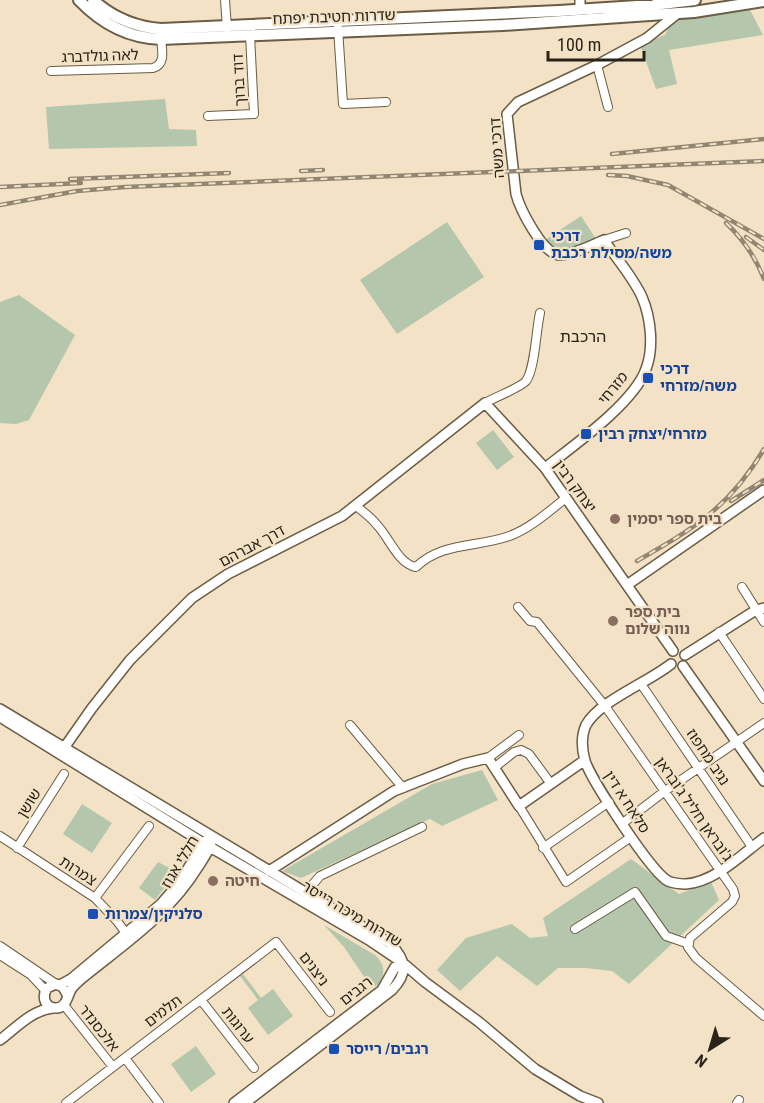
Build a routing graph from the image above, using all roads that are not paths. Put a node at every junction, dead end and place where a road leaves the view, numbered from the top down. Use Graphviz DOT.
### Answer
graph roads {
  1 [pos="79,0"];
  2 [pos="93,0"];
  3 [pos="225,0"];
  4 [pos="764,0"];
  5 [pos="690,1"];
  6 [pos="577,8"];
  7 [pos="678,13"];
  8 [pos="652,15"];
  9 [pos="333,21"];
  10 [pos="659,30"];
  11 [pos="230,31"];
  12 [pos="339,31"];
  13 [pos="250,35"];
  14 [pos="161,39"];
  15 [pos="597,64"];
  16 [pos="51,71"];
  17 [pos="386,102"];
  18 [pos="608,107"];
  19 [pos="208,116"];
  20 [pos="626,233"];
  21 [pos="604,240"];
  22 [pos="540,313"];
  23 [pos="485,403"];
  24 [pos="545,468"];
  25 [pos="764,489"];
  26 [pos="566,498"];
  27 [pos="355,505"];
  28 [pos="627,585"];
  29 [pos="742,587"];
  30 [pos="518,607"];
  31 [pos="760,609"];
  32 [pos="764,622"];
  33 [pos="718,632"];
  34 [pos="673,651"];
  35 [pos="684,655"];
  36 [pos="671,664"];
  37 [pos="683,666"];
  38 [pos="641,684"];
  39 [pos="764,699"];
  40 [pos="605,706"];
  41 [pos="0,709"];
  42 [pos="0,717"];
  43 [pos="764,723"];
  44 [pos="350,725"];
  45 [pos="519,735"];
  46 [pos="737,742"];
  47 [pos="64,748"];
  48 [pos="488,759"];
  49 [pos="585,760"];
  50 [pos="494,768"];
  51 [pos="699,768"];
  52 [pos="64,774"];
  53 [pos="764,781"];
  54 [pos="551,784"];
  55 [pos="403,788"];
  56 [pos="665,791"];
  57 [pos="609,802"];
  58 [pos="519,806"];
  59 [pos="623,824"];
  60 [pos="149,826"];
  61 [pos="422,827"];
  62 [pos="0,836"];
  63 [pos="631,837"];
  64 [pos="764,838"];
  65 [pos="208,843"];
  66 [pos="752,847"];
  67 [pos="17,848"];
  68 [pos="543,848"];
  69 [pos="269,871"];
  70 [pos="720,871"];
  71 [pos="306,892"];
  72 [pos="95,898"];
  73 [pos="574,929"];
  74 [pos="128,937"];
  75 [pos="276,942"];
  76 [pos="689,944"];
  77 [pos="0,946"];
  78 [pos="383,950"];
  79 [pos="0,955"];
  80 [pos="403,963"];
  81 [pos="392,972"];
  82 [pos="58,984"];
  83 [pos="44,992"];
  84 [pos="66,1000"];
  85 [pos="201,1000"];
  86 [pos="53,1008"];
  87 [pos="330,1012"];
  88 [pos="764,1016"];
  89 [pos="0,1034"];
  90 [pos="0,1040"];
  91 [pos="125,1058"];
  92 [pos="113,1067"];
  93 [pos="254,1068"];
  94 [pos="66,1103"];
  95 [pos="159,1103"];
  96 [pos="234,1103"];
  97 [pos="245,1103"];
  98 [pos="598,1103"];
  1 -- 14 [label="main road"];
  2 -- 11 [label="main road"];
  3 -- 11 [label="street"];
  4 -- 7 [label="main road, שדרות חטיבת יפתח"];
  5 -- 6 [label="main road, שדרות חטיבת יפתח"];
  6 -- 8 [label="main road, שדרות חטיבת יפתח"];
  6 -- 9 [label="main road, שדרות חטיבת יפתח"];
  6 -- 12 [label="main road, שדרות חטיבת יפתח"];
  7 -- 8 [label="main road, שדרות חטיבת יפתח"];
  7 -- 10 [label="street, דרכי משה"];
  8 -- 10 [label="street"];
  9 -- 11 [label="main road, שדרות חטיבת יפתח"];
  9 -- 12 [label="street"];
  10 -- 15 [label="street, דרכי משה"];
  11 -- 13 [label="main road, שדרות חטיבת יפתח"];
  11 -- 14 [label="main road"];
  12 -- 13 [label="main road, שדרות חטיבת יפתח"];
  12 -- 17 [label="street"];
  13 -- 19 [label="street, דוד ברוך"];
  14 -- 16 [label="street, לאה גולדברג"];
  15 -- 18 [label="street"];
  15 -- 21 [label="street, דרכי משה"];
  20 -- 21 [label="street"];
  21 -- 24 [label="street, מזרחי"];
  22 -- 23 [label="street"];
  23 -- 24 [label="street, יצחק רבין"];
  23 -- 27 [label="street, דרך אברהם"];
  24 -- 26 [label="street, יצחק רבין"];
  25 -- 28 [label="street"];
  26 -- 27 [label="street"];
  26 -- 28 [label="street, יצחק רבין"];
  27 -- 47 [label="street, דרך אברהם"];
  28 -- 34 [label="street, יצחק רבין"];
  29 -- 31 [label="street"];
  30 -- 40 [label="street, ג'ובראן חליל ג'ובראן"];
  31 -- 32 [label="street"];
  31 -- 33 [label="street"];
  33 -- 35 [label="street"];
  33 -- 39 [label="street"];
  34 -- 35 [label="street"];
  34 -- 36 [label="street"];
  35 -- 37 [label="street"];
  36 -- 37 [label="street"];
  36 -- 38 [label="street, סלאח א דין"];
  37 -- 46 [label="street"];
  38 -- 40 [label="street, סלאח א דין"];
  38 -- 51 [label="street, נגיב מחפוז"];
  40 -- 49 [label="street, סלאח א דין"];
  40 -- 56 [label="street, ג'ובראן חליל ג'ובראן"];
  41 -- 47 [label="street, שדרות מיכה רייסר"];
  42 -- 65 [label="street, שדרות מיכה רייסר"];
  43 -- 46 [label="street"];
  44 -- 55 [label="street"];
  45 -- 48 [label="street"];
  46 -- 51 [label="street"];
  46 -- 53 [label="street"];
  47 -- 65 [label="street, שדרות מיכה רייסר"];
  48 -- 50 [label="street"];
  48 -- 55 [label="street"];
  49 -- 54 [label="street"];
  49 -- 57 [label="street, סלאח א דין"];
  50 -- 54 [label="street"];
  50 -- 58 [label="street"];
  51 -- 56 [label="street"];
  51 -- 66 [label="street, נגיב מחפוז"];
  52 -- 67 [label="street, שושן"];
  54 -- 58 [label="street"];
  55 -- 69 [label="street"];
  56 -- 59 [label="street"];
  56 -- 70 [label="street, ג'ובראן חליל ג'ובראן"];
  57 -- 59 [label="street, סלאח א דין"];
  57 -- 68 [label="street"];
  58 -- 68 [label="street"];
  59 -- 63 [label="street, סלאח א דין"];
  60 -- 72 [label="street"];
  61 -- 71 [label="street"];
  62 -- 67 [label="street, צמרות"];
  63 -- 68 [label="street"];
  63 -- 70 [label="street, סלאח א דין"];
  64 -- 66 [label="street, סלאח א דין"];
  65 -- 69 [label="street, שדרות מיכה רייסר"];
  65 -- 74 [label="street, חללי אגוז"];
  65 -- 78 [label="street, שדרות מיכה רייסר"];
  66 -- 70 [label="street, סלאח א דין"];
  67 -- 72 [label="street, צמרות"];
  69 -- 71 [label="street, שדרות מיכה רייסר"];
  70 -- 76 [label="street, ג'ובראן חליל ג'ובראן"];
  71 -- 80 [label="street, שדרות מיכה רייסר"];
  72 -- 74 [label="street, צמרות"];
  73 -- 76 [label="street"];
  74 -- 82 [label="street, חללי אגוז"];
  74 -- 84 [label="street, חללי אגוז"];
  75 -- 85 [label="street, תלמים"];
  75 -- 87 [label="street, ניצנים"];
  76 -- 88 [label="street"];
  77 -- 82 [label="street"];
  78 -- 80 [label="street, שדרות מיכה רייסר"];
  78 -- 81 [label="street"];
  79 -- 83 [label="street"];
  80 -- 81 [label="street, רגבים"];
  80 -- 97 [label="street, רגבים"];
  80 -- 98 [label="street"];
  81 -- 96 [label="street, רגבים"];
  82 -- 83 [label="street"];
  82 -- 84 [label="street"];
  83 -- 86 [label="street"];
  83 -- 89 [label="street"];
  84 -- 86 [label="street"];
  84 -- 92 [label="street, אלכסנדר"];
  85 -- 91 [label="street, תלמים"];
  85 -- 93 [label="street, ערוגות"];
  86 -- 90 [label="street"];
  91 -- 92 [label="street, תלמים"];
  91 -- 95 [label="street"];
  92 -- 94 [label="street, תלמים"];
}
